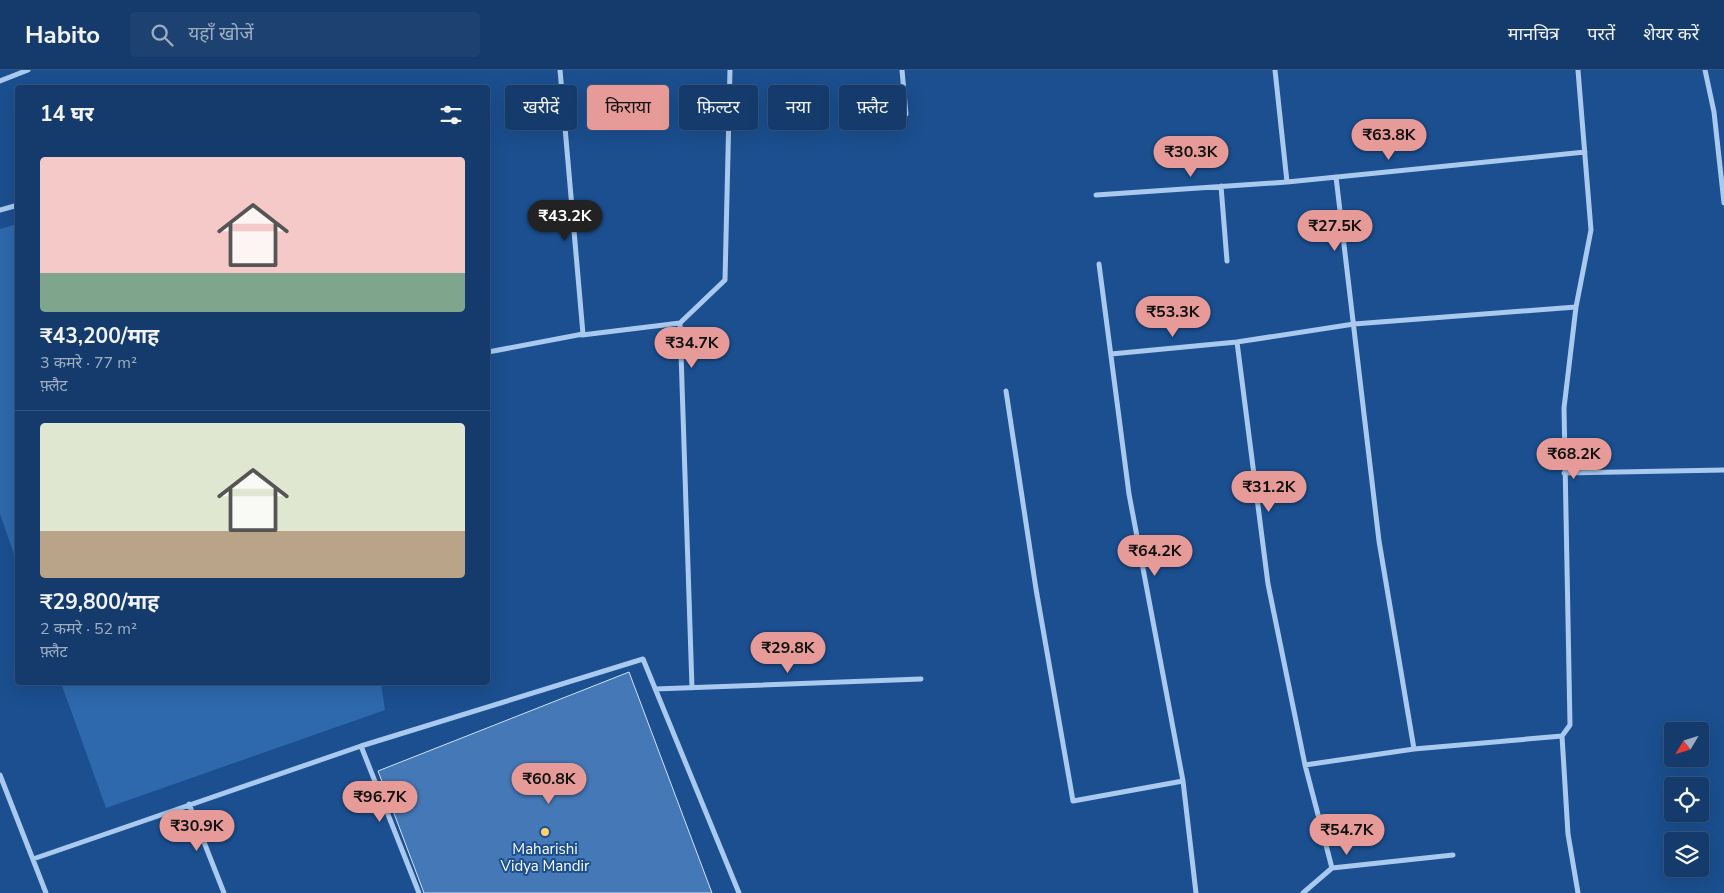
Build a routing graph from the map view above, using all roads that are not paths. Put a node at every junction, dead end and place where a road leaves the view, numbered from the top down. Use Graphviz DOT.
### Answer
graph roads {
  1 [pos="28,70"];
  2 [pos="560,70"];
  3 [pos="730,70"];
  4 [pos="902,70"];
  5 [pos="1275,70"];
  6 [pos="1578,70"];
  7 [pos="1705,70"];
  8 [pos="0,81"];
  9 [pos="903,85"];
  10 [pos="1585,152"];
  11 [pos="1336,177"];
  12 [pos="1287,182"];
  13 [pos="1221,186"];
  14 [pos="1096,195"];
  15 [pos="1724,203"];
  16 [pos="15,206"];
  17 [pos="0,210"];
  18 [pos="1227,261"];
  19 [pos="1099,264"];
  20 [pos="1576,307"];
  21 [pos="680,323"];
  22 [pos="1354,324"];
  23 [pos="577,336"];
  24 [pos="1236,342"];
  25 [pos="490,352"];
  26 [pos="1111,354"];
  27 [pos="1006,391"];
  28 [pos="1724,470"];
  29 [pos="1564,473"];
  30 [pos="921,679"];
  31 [pos="692,688"];
  32 [pos="656,689"];
  33 [pos="1562,736"];
  34 [pos="361,746"];
  35 [pos="1414,750"];
  36 [pos="1305,764"];
  37 [pos="0,774"];
  38 [pos="1183,781"];
  39 [pos="189,804"];
  40 [pos="1453,855"];
  41 [pos="33,859"];
  42 [pos="1332,868"];
  43 [pos="46,893"];
  44 [pos="224,893"];
  45 [pos="419,893"];
  46 [pos="739,893"];
  47 [pos="1196,893"];
  48 [pos="1303,893"];
  49 [pos="1578,893"];
  1 -- 8 [label="street"];
  2 -- 23 [label="street"];
  3 -- 21 [label="street"];
  4 -- 9 [label="street"];
  5 -- 12 [label="street"];
  6 -- 10 [label="street"];
  7 -- 15 [label="street"];
  10 -- 11 [label="street"];
  10 -- 20 [label="street"];
  11 -- 12 [label="street"];
  11 -- 22 [label="street"];
  12 -- 13 [label="street"];
  13 -- 14 [label="street"];
  13 -- 18 [label="street"];
  16 -- 17 [label="street"];
  19 -- 26 [label="street"];
  20 -- 22 [label="street"];
  20 -- 29 [label="street"];
  21 -- 23 [label="street"];
  21 -- 31 [label="street"];
  22 -- 24 [label="street"];
  22 -- 35 [label="street"];
  23 -- 25 [label="street"];
  24 -- 26 [label="street"];
  24 -- 36 [label="street"];
  26 -- 38 [label="street"];
  27 -- 38 [label="street"];
  28 -- 29 [label="street"];
  29 -- 33 [label="street"];
  30 -- 31 [label="street"];
  31 -- 32 [label="street"];
  32 -- 34 [label="street"];
  32 -- 46 [label="street"];
  33 -- 35 [label="street"];
  33 -- 49 [label="street"];
  34 -- 39 [label="street"];
  34 -- 45 [label="street"];
  35 -- 36 [label="street"];
  36 -- 42 [label="street"];
  37 -- 41 [label="street"];
  38 -- 47 [label="street"];
  39 -- 41 [label="street"];
  39 -- 44 [label="street"];
  40 -- 42 [label="street"];
  41 -- 43 [label="street"];
  42 -- 48 [label="street"];
}
